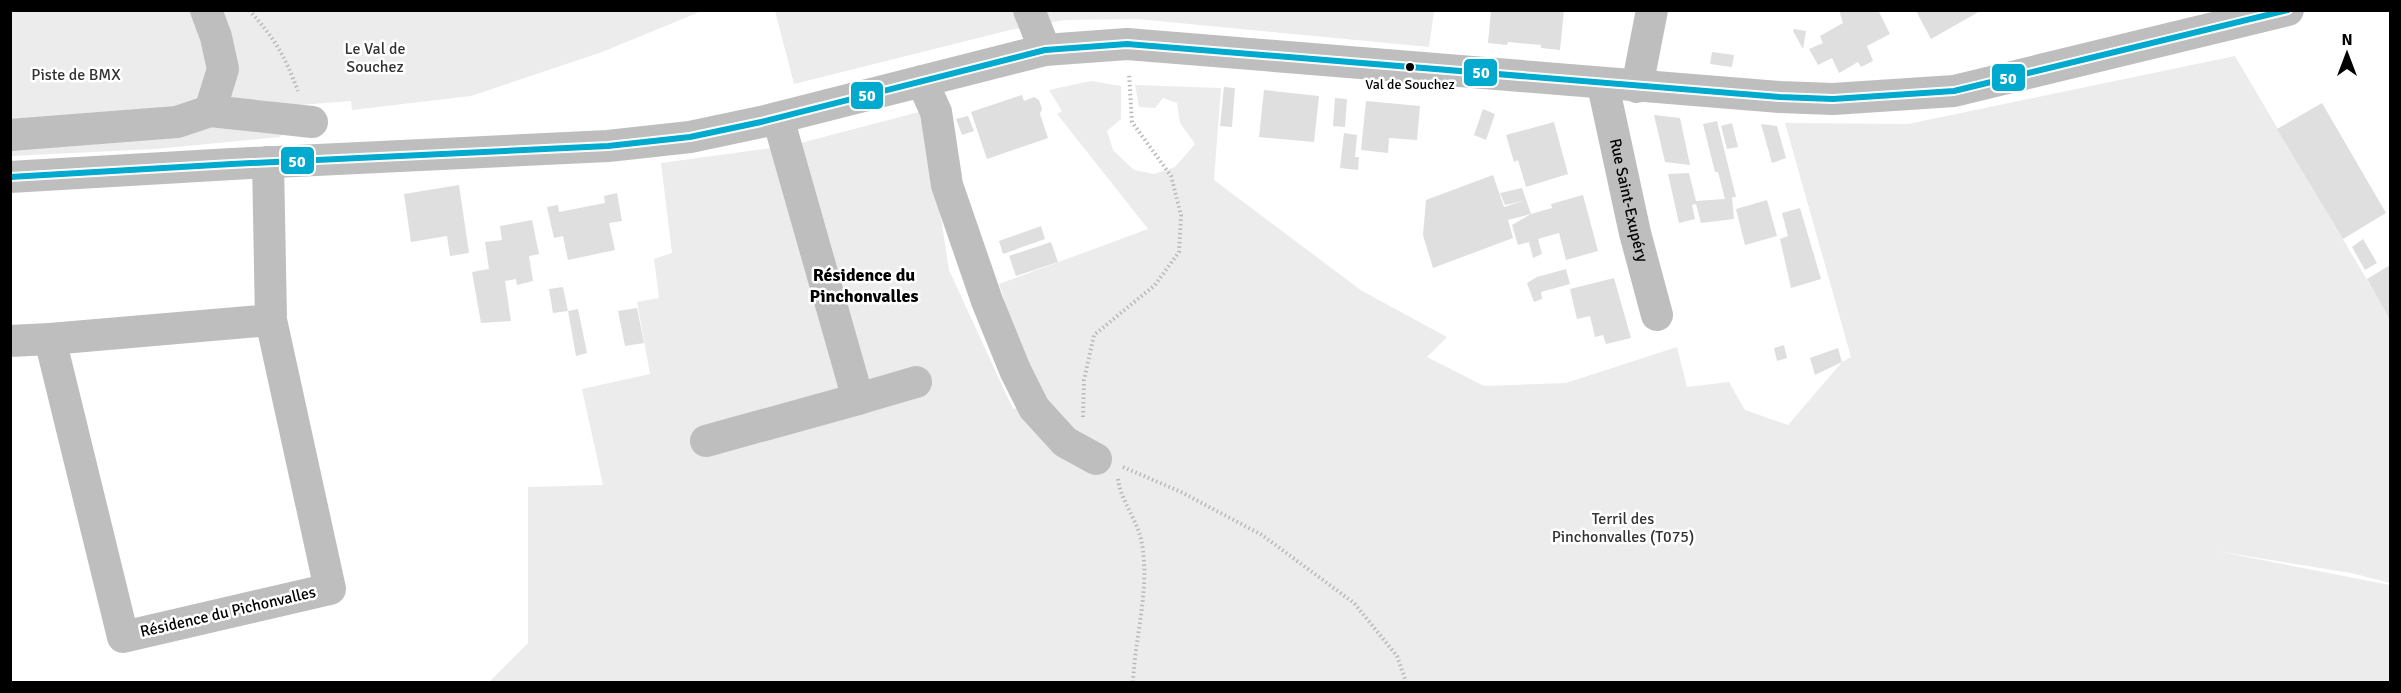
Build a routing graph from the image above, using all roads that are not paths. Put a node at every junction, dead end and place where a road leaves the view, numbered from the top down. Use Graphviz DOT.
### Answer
graph roads {
  1 [pos="206,10"];
  2 [pos="1029,10"];
  3 [pos="1652,10"];
  4 [pos="2288,10"];
  5 [pos="1046,50"];
  6 [pos="922,81"];
  7 [pos="1620,86"];
  8 [pos="210,111"];
  9 [pos="778,118"];
  10 [pos="10,135"];
  11 [pos="326,159"];
  12 [pos="268,162"];
  13 [pos="10,177"];
  14 [pos="1657,315"];
  15 [pos="272,320"];
  16 [pos="50,339"];
  17 [pos="10,341"];
  18 [pos="916,382"];
  19 [pos="858,399"];
  20 [pos="706,441"];
  21 [pos="1105,461"];
  1 -- 8 [label="street"];
  2 -- 5 [label="street"];
  3 -- 7 [label="street"];
  4 -- 7 [label="street"];
  5 -- 6 [label="street"];
  5 -- 7 [label="street"];
  6 -- 9 [label="street"];
  6 -- 21 [label="street"];
  7 -- 14 [label="street, Rue Saint-Exupéry"];
  8 -- 10 [label="street"];
  8 -- 11 [label="street"];
  9 -- 11 [label="street"];
  9 -- 19 [label="street"];
  11 -- 12 [label="street"];
  12 -- 13 [label="street"];
  12 -- 15 [label="street, Résidence du Pichonvalles"];
  15 -- 16 [label="street"];
  15 -- 16 [label="street, Résidence du Pichonvalles"];
  16 -- 17 [label="street"];
  18 -- 19 [label="street"];
  19 -- 20 [label="street"];
}
